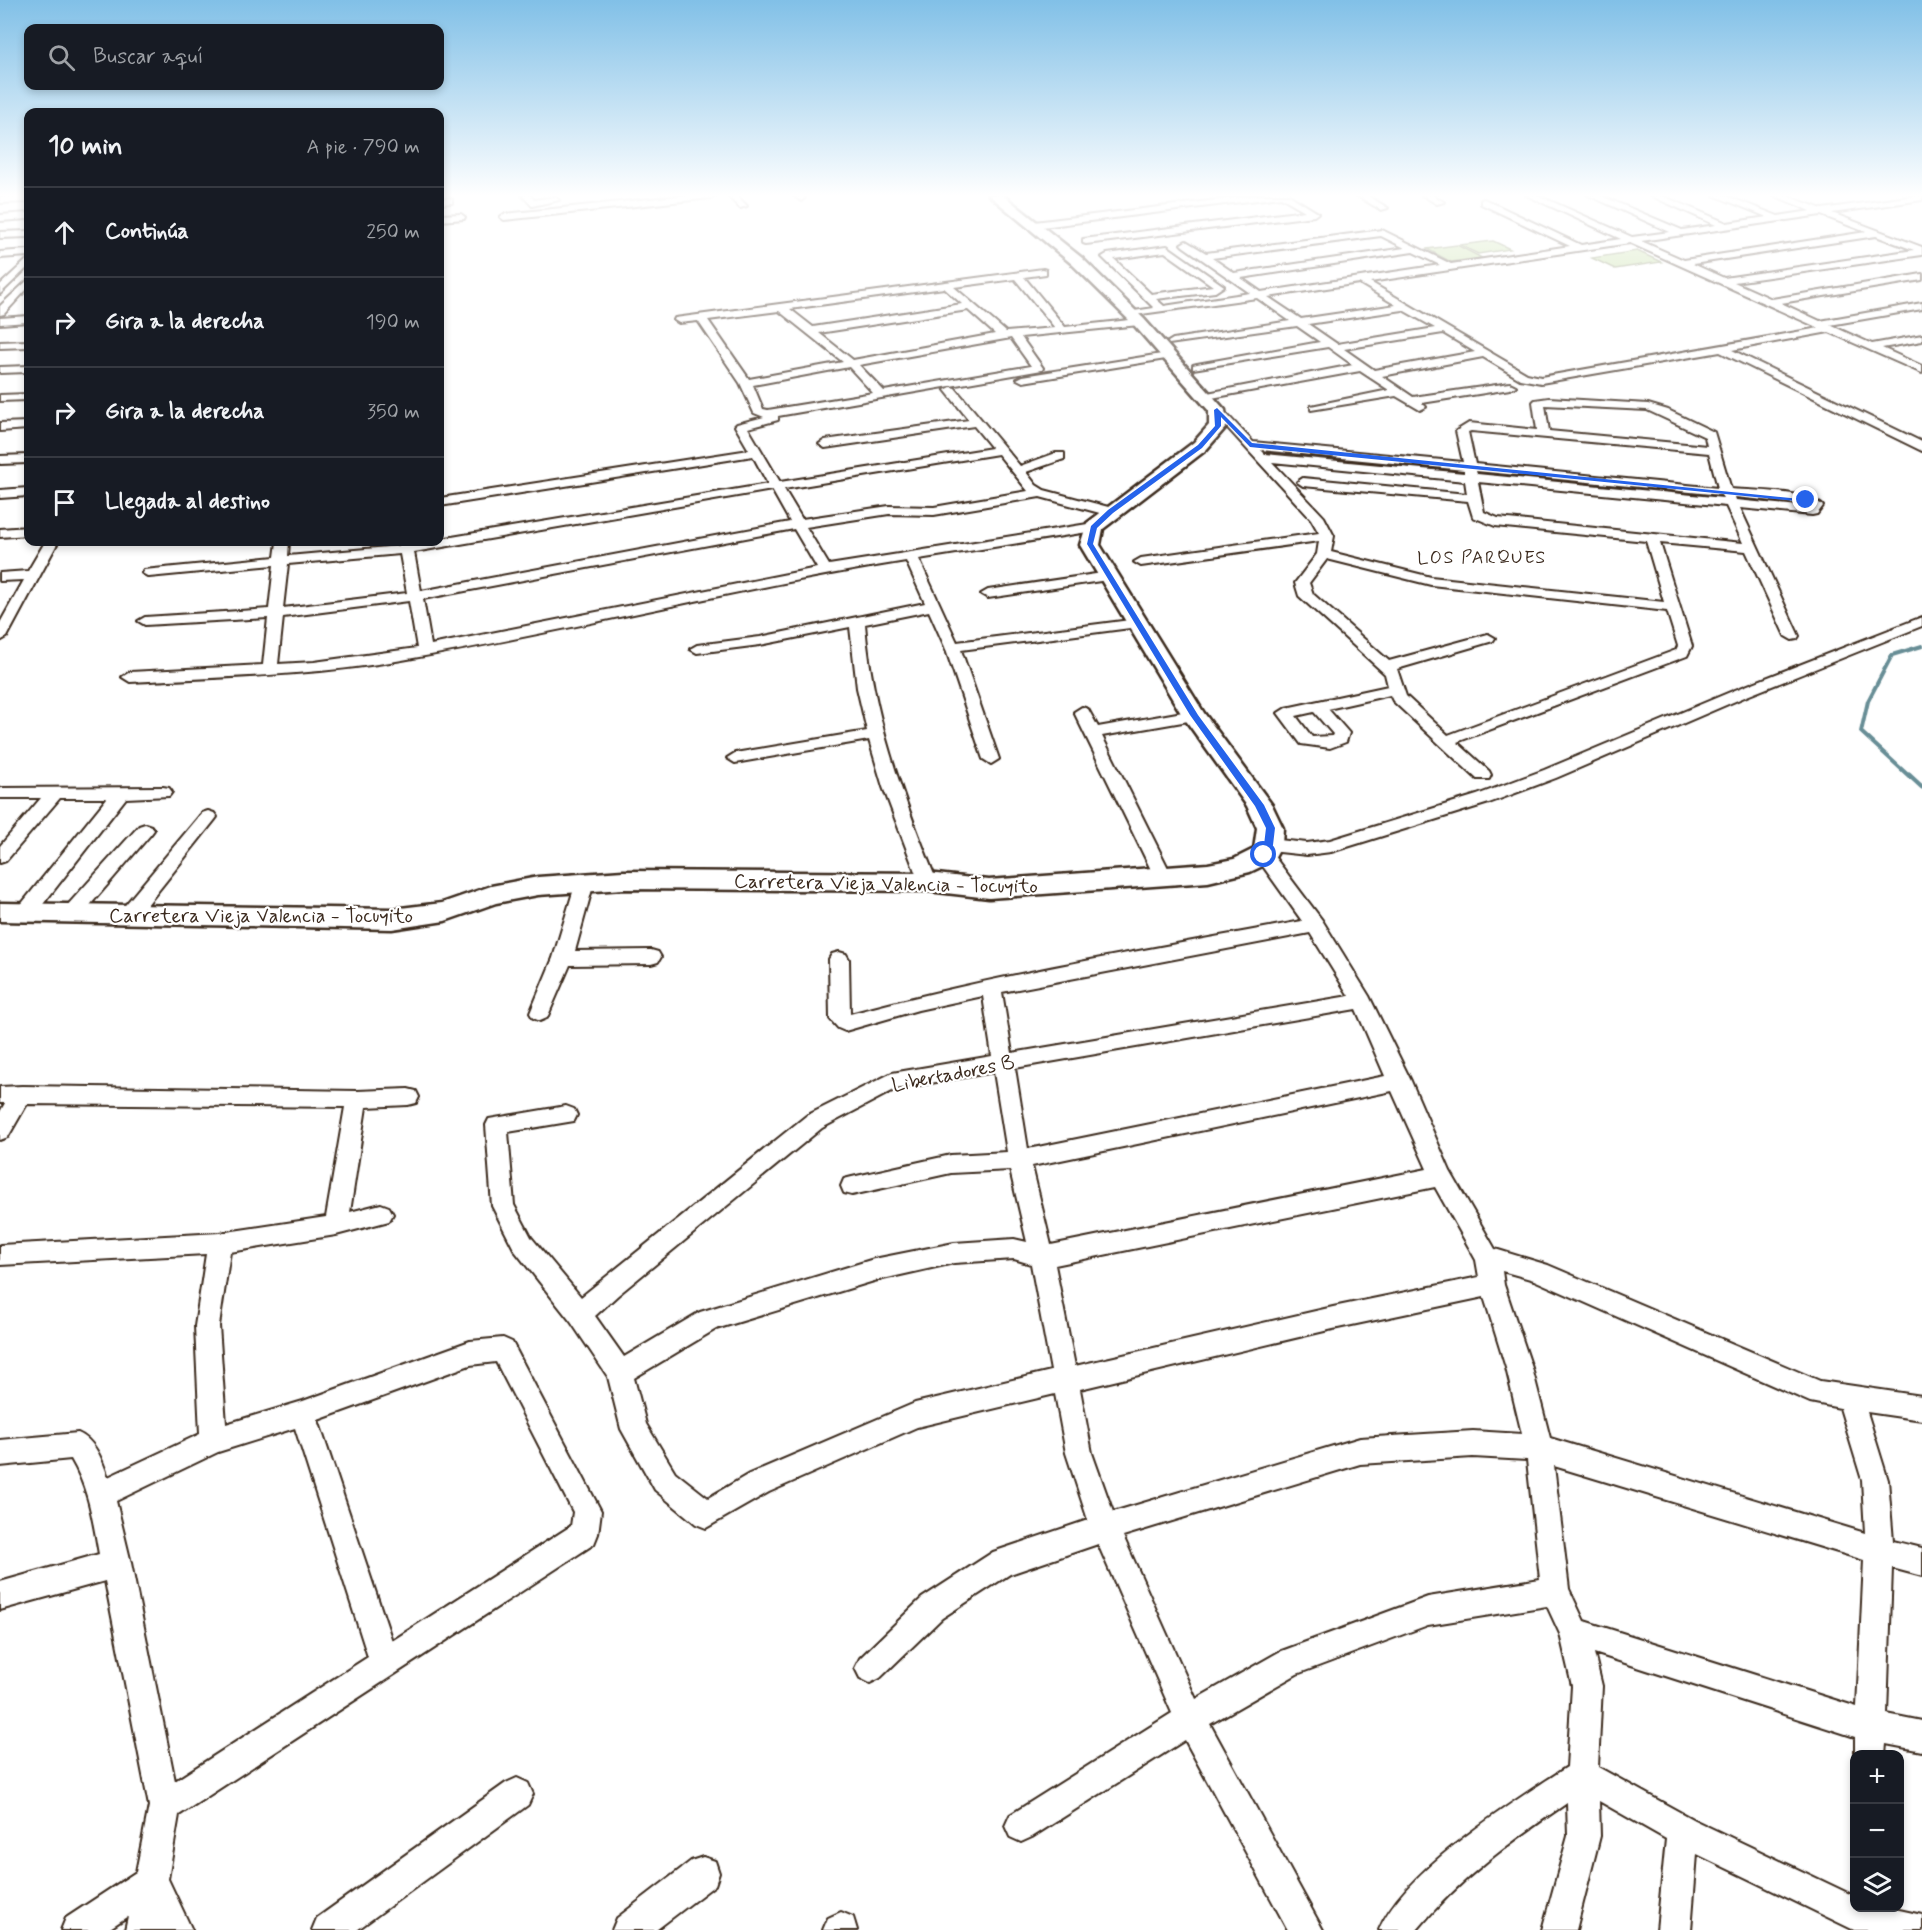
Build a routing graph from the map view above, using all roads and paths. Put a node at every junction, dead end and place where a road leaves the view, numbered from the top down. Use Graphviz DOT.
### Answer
graph roads {
  1 [pos="946,285"];
  2 [pos="1025,285"];
  3 [pos="1101,285"];
  4 [pos="1136,285"];
  5 [pos="1175,285"];
  6 [pos="1218,285"];
  7 [pos="1246,285"];
  8 [pos="1342,285"];
  9 [pos="1367,285"];
  10 [pos="1733,285"];
  11 [pos="1874,285"];
  12 [pos="24,287"];
  13 [pos="1184,292"];
  14 [pos="15,297"];
  15 [pos="24,297"];
  16 [pos="1148,297"];
  17 [pos="1262,297"];
  18 [pos="1772,302"];
  19 [pos="972,306"];
  20 [pos="1922,306"];
  21 [pos="1403,307"];
  22 [pos="782,308"];
  23 [pos="1161,309"];
  24 [pos="0,312"];
  25 [pos="701,318"];
  26 [pos="1135,318"];
  27 [pos="24,320"];
  28 [pos="678,320"];
  29 [pos="0,321"];
  30 [pos="1299,324"];
  31 [pos="1826,327"];
  32 [pos="1062,330"];
  33 [pos="1444,330"];
  34 [pos="809,331"];
  35 [pos="1009,336"];
  36 [pos="1922,338"];
  37 [pos="24,344"];
  38 [pos="0,345"];
  39 [pos="1331,346"];
  40 [pos="1872,347"];
  41 [pos="1721,348"];
  42 [pos="1171,349"];
  43 [pos="1484,354"];
  44 [pos="852,364"];
  45 [pos="1197,367"];
  46 [pos="24,369"];
  47 [pos="0,370"];
  48 [pos="1922,370"];
  49 [pos="1367,371"];
  50 [pos="746,383"];
  51 [pos="1510,386"];
  52 [pos="951,390"];
  53 [pos="1398,392"];
  54 [pos="881,394"];
  55 [pos="24,397"];
  56 [pos="0,398"];
  57 [pos="1212,403"];
  58 [pos="1315,408"];
  59 [pos="978,422"];
  60 [pos="24,426"];
  61 [pos="0,428"];
  62 [pos="1544,434"];
  63 [pos="825,444"];
  64 [pos="1250,445"];
  65 [pos="1922,447"];
  66 [pos="1001,450"];
  67 [pos="1714,450"];
  68 [pos="756,452"];
  69 [pos="1060,456"];
  70 [pos="1261,457"];
  71 [pos="24,459"];
  72 [pos="0,460"];
  73 [pos="1018,471"];
  74 [pos="1471,472"];
  75 [pos="1303,482"];
  76 [pos="776,486"];
  77 [pos="24,492"];
  78 [pos="1040,493"];
  79 [pos="0,494"];
  80 [pos="1729,497"];
  81 [pos="1474,498"];
  82 [pos="444,501"];
  83 [pos="1102,519"];
  84 [pos="798,524"];
  85 [pos="24,531"];
  86 [pos="0,533"];
  87 [pos="1327,536"];
  88 [pos="1652,538"];
  89 [pos="444,539"];
  90 [pos="49,546"];
  91 [pos="283,546"];
  92 [pos="397,546"];
  93 [pos="405,546"];
  94 [pos="1753,548"];
  95 [pos="1324,554"];
  96 [pos="911,556"];
  97 [pos="281,561"];
  98 [pos="1141,562"];
  99 [pos="825,570"];
  100 [pos="149,573"];
  101 [pos="33,575"];
  102 [pos="1109,576"];
  103 [pos="0,577"];
  104 [pos="988,594"];
  105 [pos="415,596"];
  106 [pos="934,606"];
  107 [pos="1673,607"];
  108 [pos="276,613"];
  109 [pos="145,621"];
  110 [pos="857,621"];
  111 [pos="1922,621"];
  112 [pos="1138,623"];
  113 [pos="1792,636"];
  114 [pos="0,637"];
  115 [pos="1488,638"];
  116 [pos="952,647"];
  117 [pos="697,650"];
  118 [pos="425,651"];
  119 [pos="1386,667"];
  120 [pos="270,669"];
  121 [pos="130,677"];
  122 [pos="1396,689"];
  123 [pos="1317,706"];
  124 [pos="1082,712"];
  125 [pos="1194,715"];
  126 [pos="1093,733"];
  127 [pos="876,734"];
  128 [pos="1446,741"];
  129 [pos="735,758"];
  130 [pos="991,759"];
  131 [pos="1483,775"];
  132 [pos="56,792"];
  133 [pos="121,792"];
  134 [pos="163,792"];
  135 [pos="0,793"];
  136 [pos="208,817"];
  137 [pos="145,830"];
  138 [pos="1266,850"];
  139 [pos="0,857"];
  140 [pos="1164,878"];
  141 [pos="585,882"];
  142 [pos="928,882"];
  143 [pos="0,912"];
  144 [pos="26,912"];
  145 [pos="72,913"];
  146 [pos="128,915"];
  147 [pos="1315,925"];
  148 [pos="651,957"];
  149 [pos="563,958"];
  150 [pos="839,959"];
  151 [pos="991,987"];
  152 [pos="1362,1001"];
  153 [pos="540,1013"];
  154 [pos="1004,1062"];
  155 [pos="1400,1082"];
  156 [pos="11,1095"];
  157 [pos="408,1097"];
  158 [pos="357,1099"];
  159 [pos="566,1115"];
  160 [pos="0,1131"];
  161 [pos="1018,1160"];
  162 [pos="1441,1176"];
  163 [pos="852,1186"];
  164 [pos="381,1214"];
  165 [pos="336,1225"];
  166 [pos="220,1243"];
  167 [pos="0,1255"];
  168 [pos="1042,1257"];
  169 [pos="1488,1258"];
  170 [pos="1492,1285"];
  171 [pos="580,1314"];
  172 [pos="620,1373"];
  173 [pos="1066,1381"];
  174 [pos="1850,1398"];
  175 [pos="1922,1408"];
  176 [pos="303,1413"];
  177 [pos="214,1441"];
  178 [pos="1539,1448"];
  179 [pos="0,1453"];
  180 [pos="101,1494"];
  181 [pos="1105,1528"];
  182 [pos="1879,1551"];
  183 [pos="1922,1562"];
  184 [pos="117,1563"];
  185 [pos="1555,1591"];
  186 [pos="0,1596"];
  187 [pos="1574,1632"];
  188 [pos="385,1663"];
  189 [pos="870,1668"];
  190 [pos="1190,1719"];
  191 [pos="1922,1736"];
  192 [pos="1870,1740"];
  193 [pos="1582,1775"];
  194 [pos="517,1794"];
  195 [pos="165,1806"];
  196 [pos="1022,1826"];
  197 [pos="1683,1831"];
  198 [pos="703,1873"];
  199 [pos="152,1881"];
  200 [pos="1870,1919"];
  201 [pos="78,1930"];
  202 [pos="142,1930"];
  203 [pos="175,1930"];
  204 [pos="329,1930"];
  205 [pos="629,1930"];
  206 [pos="1306,1930"];
  207 [pos="1396,1930"];
  208 [pos="1559,1930"];
  209 [pos="1674,1930"];
  210 [pos="1919,1930"];
  1 -- 19 [label="street"];
  1 -- 22 [label="street"];
  2 -- 32 [label="street"];
  3 -- 26 [label="street"];
  4 -- 16 [label="street"];
  5 -- 13 [label="street"];
  6 -- 13 [label="street"];
  7 -- 17 [label="street"];
  8 -- 17 [label="street"];
  9 -- 21 [label="street"];
  10 -- 18 [label="street"];
  11 -- 18 [label="street"];
  12 -- 14 [label="street"];
  13 -- 16 [label="street"];
  14 -- 15 [label="street"];
  14 -- 24 [label="street"];
  16 -- 23 [label="street"];
  17 -- 23 [label="street"];
  17 -- 26 [label="street"];
  17 -- 30 [label="street"];
  18 -- 31 [label="street"];
  19 -- 34 [label="street"];
  19 -- 35 [label="street"];
  20 -- 31 [label="street"];
  21 -- 30 [label="street"];
  21 -- 33 [label="street"];
  22 -- 25 [label="street"];
  22 -- 34 [label="street"];
  23 -- 26 [label="street"];
  25 -- 28 [label="street"];
  25 -- 50 [label="street"];
  26 -- 32 [label="street"];
  26 -- 42 [label="street"];
  27 -- 29 [label="street"];
  30 -- 39 [label="street"];
  30 -- 42 [label="street"];
  31 -- 40 [label="street"];
  31 -- 41 [label="street"];
  32 -- 35 [label="street"];
  33 -- 39 [label="street"];
  33 -- 43 [label="street"];
  34 -- 44 [label="street"];
  35 -- 44 [label="street"];
  35 -- 54 [label="street"];
  36 -- 40 [label="street"];
  37 -- 38 [label="street"];
  39 -- 45 [label="street"];
  39 -- 49 [label="street"];
  40 -- 48 [label="street"];
  41 -- 43 [label="street"];
  41 -- 65 [label="street"];
  42 -- 52 [label="street"];
  42 -- 57 [label="street"];
  43 -- 49 [label="street"];
  44 -- 50 [label="street"];
  44 -- 54 [label="street"];
  46 -- 47 [label="street"];
  49 -- 53 [label="street"];
  49 -- 57 [label="street"];
  50 -- 54 [label="street"];
  51 -- 53 [label="street"];
  52 -- 59 [label="street"];
  52 -- 68 [label="street"];
  53 -- 58 [label="street"];
  55 -- 56 [label="street"];
  57 -- 64 [label="street"];
  57 -- 83 [label="street"];
  59 -- 63 [label="street"];
  59 -- 66 [label="street"];
  60 -- 61 [label="street"];
  62 -- 67 [label="street"];
  62 -- 67 [label="street"];
  62 -- 74 [label="street"];
  64 -- 70 [label="street"];
  64 -- 74 [label="street"];
  66 -- 73 [label="street"];
  66 -- 76 [label="street"];
  67 -- 80 [label="street"];
  68 -- 76 [label="street"];
  68 -- 82 [label="street"];
  69 -- 73 [label="street"];
  70 -- 74 [label="street"];
  70 -- 87 [label="street"];
  71 -- 72 [label="street"];
  73 -- 78 [label="street"];
  74 -- 80 [label="street"];
  74 -- 81 [label="street"];
  75 -- 81 [label="street"];
  76 -- 84 [label="street"];
  76 -- 89 [label="street"];
  77 -- 79 [label="street"];
  78 -- 83 [label="street"];
  78 -- 84 [label="street"];
  80 -- 80 [label="street"];
  80 -- 94 [label="street"];
  81 -- 88 [label="street"];
  83 -- 96 [label="street"];
  83 -- 102 [label="street"];
  84 -- 99 [label="street"];
  84 -- 105 [label="street"];
  85 -- 86 [label="street"];
  87 -- 95 [label="street"];
  87 -- 98 [label="street"];
  88 -- 94 [label="street"];
  88 -- 107 [label="street"];
  90 -- 101 [label="street"];
  91 -- 97 [label="street"];
  92 -- 97 [label="street"];
  93 -- 105 [label="street"];
  94 -- 113 [label="street"];
  95 -- 107 [label="street"];
  95 -- 119 [label="street"];
  96 -- 99 [label="street"];
  96 -- 106 [label="street"];
  97 -- 100 [label="street"];
  97 -- 108 [label="street"];
  99 -- 118 [label="street"];
  101 -- 103 [label="street"];
  101 -- 114 [label="street"];
  102 -- 104 [label="street"];
  102 -- 112 [label="street"];
  105 -- 108 [label="street"];
  105 -- 118 [label="street"];
  106 -- 110 [label="street"];
  106 -- 116 [label="street"];
  107 -- 128 [label="street"];
  108 -- 109 [label="street"];
  108 -- 120 [label="street"];
  110 -- 117 [label="street"];
  110 -- 127 [label="street"];
  111 -- 138 [label="street"];
  112 -- 116 [label="street"];
  112 -- 125 [label="street"];
  115 -- 119 [label="street"];
  116 -- 130 [label="street"];
  118 -- 120 [label="street"];
  119 -- 122 [label="street"];
  120 -- 121 [label="street"];
  122 -- 123 [label="street"];
  122 -- 128 [label="street"];
  124 -- 126 [label="street"];
  125 -- 126 [label="street"];
  125 -- 138 [label="street"];
  126 -- 140 [label="street"];
  127 -- 129 [label="street"];
  127 -- 142 [label="street"];
  128 -- 131 [label="street"];
  132 -- 133 [label="street"];
  132 -- 135 [label="street"];
  132 -- 139 [label="street"];
  133 -- 134 [label="street"];
  133 -- 144 [label="street"];
  136 -- 146 [label="street"];
  137 -- 145 [label="street"];
  138 -- 140 [label="street, Carretera Vieja Valencia - Tocuyito"];
  138 -- 147 [label="street"];
  140 -- 142 [label="street, Carretera Vieja Valencia - Tocuyito"];
  141 -- 142 [label="street, Carretera Vieja Valencia - Tocuyito"];
  141 -- 146 [label="street, Carretera Vieja Valencia - Tocuyito"];
  141 -- 149 [label="street"];
  143 -- 144 [label="street, Carretera Vieja Valencia - Tocuyito"];
  144 -- 145 [label="street, Carretera Vieja Valencia - Tocuyito"];
  145 -- 146 [label="street, Carretera Vieja Valencia - Tocuyito"];
  147 -- 151 [label="street"];
  147 -- 152 [label="street"];
  148 -- 149 [label="street"];
  149 -- 153 [label="street"];
  150 -- 151 [label="street"];
  151 -- 154 [label="street"];
  152 -- 154 [label="street, Libertadores B"];
  152 -- 155 [label="street"];
  154 -- 161 [label="street"];
  154 -- 171 [label="street, Libertadores B"];
  155 -- 161 [label="street"];
  155 -- 162 [label="street"];
  156 -- 158 [label="street"];
  156 -- 160 [label="street"];
  157 -- 158 [label="street"];
  158 -- 165 [label="street"];
  159 -- 171 [label="street"];
  161 -- 163 [label="street"];
  161 -- 168 [label="street"];
  162 -- 168 [label="street"];
  162 -- 169 [label="street"];
  164 -- 165 [label="street"];
  165 -- 166 [label="street"];
  166 -- 167 [label="street"];
  166 -- 177 [label="street"];
  168 -- 172 [label="street"];
  168 -- 173 [label="street"];
  169 -- 170 [label="street"];
  169 -- 174 [label="street"];
  170 -- 173 [label="street"];
  170 -- 178 [label="street"];
  171 -- 172 [label="street"];
  172 -- 173 [label="street"];
  173 -- 181 [label="street"];
  174 -- 175 [label="street"];
  174 -- 182 [label="street"];
  176 -- 177 [label="street"];
  176 -- 188 [label="street"];
  176 -- 188 [label="street"];
  177 -- 180 [label="street"];
  178 -- 181 [label="street"];
  178 -- 182 [label="street"];
  178 -- 185 [label="street"];
  179 -- 180 [label="street"];
  180 -- 184 [label="street"];
  181 -- 189 [label="street"];
  181 -- 190 [label="street"];
  182 -- 183 [label="street"];
  182 -- 192 [label="street"];
  184 -- 186 [label="street"];
  184 -- 195 [label="street"];
  185 -- 187 [label="street"];
  185 -- 190 [label="street"];
  187 -- 192 [label="street"];
  187 -- 193 [label="street"];
  188 -- 195 [label="street"];
  190 -- 196 [label="street"];
  190 -- 206 [label="street"];
  191 -- 192 [label="street"];
  193 -- 197 [label="street"];
  193 -- 207 [label="street"];
  193 -- 208 [label="street"];
  194 -- 204 [label="street"];
  195 -- 199 [label="street"];
  197 -- 200 [label="street"];
  197 -- 209 [label="street"];
  198 -- 205 [label="street"];
  199 -- 201 [label="street"];
  199 -- 202 [label="street"];
  199 -- 203 [label="street"];
  200 -- 210 [label="street"];
}
